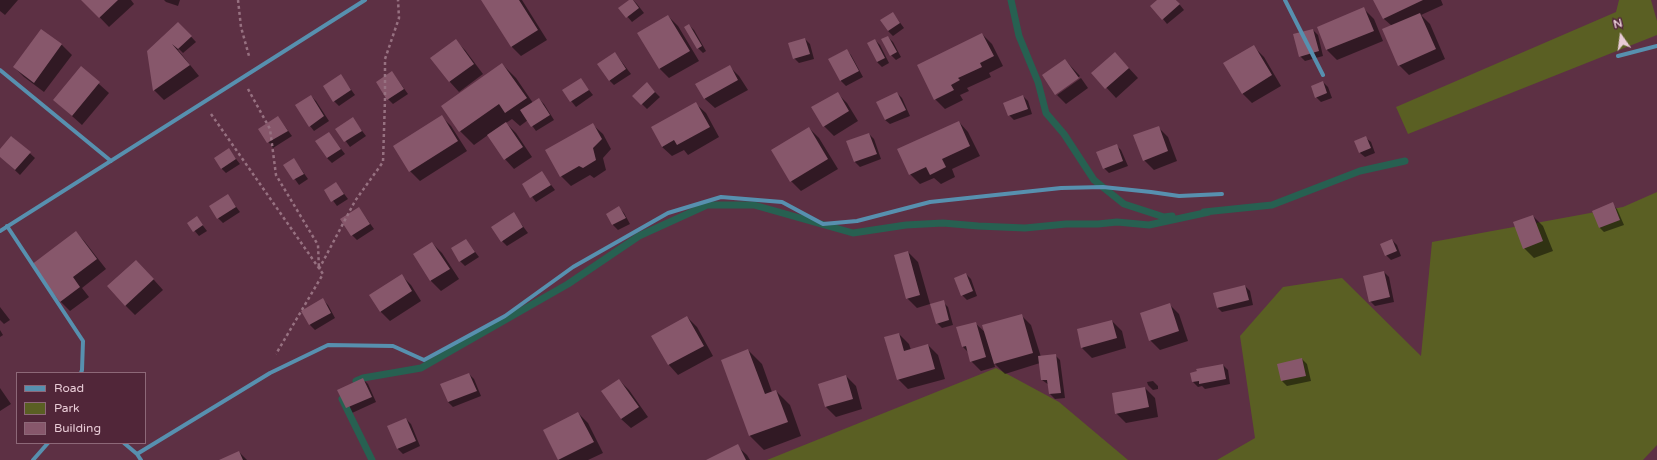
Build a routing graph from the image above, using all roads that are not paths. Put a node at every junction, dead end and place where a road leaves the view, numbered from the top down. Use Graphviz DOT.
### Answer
graph roads {
  1 [pos="365,0"];
  2 [pos="1285,0"];
  3 [pos="1657,46"];
  4 [pos="1618,56"];
  5 [pos="0,70"];
  6 [pos="1323,75"];
  7 [pos="111,161"];
  8 [pos="1222,194"];
  9 [pos="7,226"];
  10 [pos="0,231"];
  11 [pos="81,372"];
  12 [pos="47,444"];
  13 [pos="125,444"];
  14 [pos="137,454"];
  15 [pos="33,460"];
  16 [pos="141,460"];
  1 -- 7 [label="street"];
  2 -- 6 [label="street"];
  3 -- 4 [label="street"];
  5 -- 7 [label="street"];
  7 -- 9 [label="street"];
  8 -- 14 [label="street"];
  9 -- 10 [label="street"];
  9 -- 11 [label="street"];
  12 -- 15 [label="street"];
  13 -- 14 [label="street"];
  14 -- 16 [label="street"];
}
